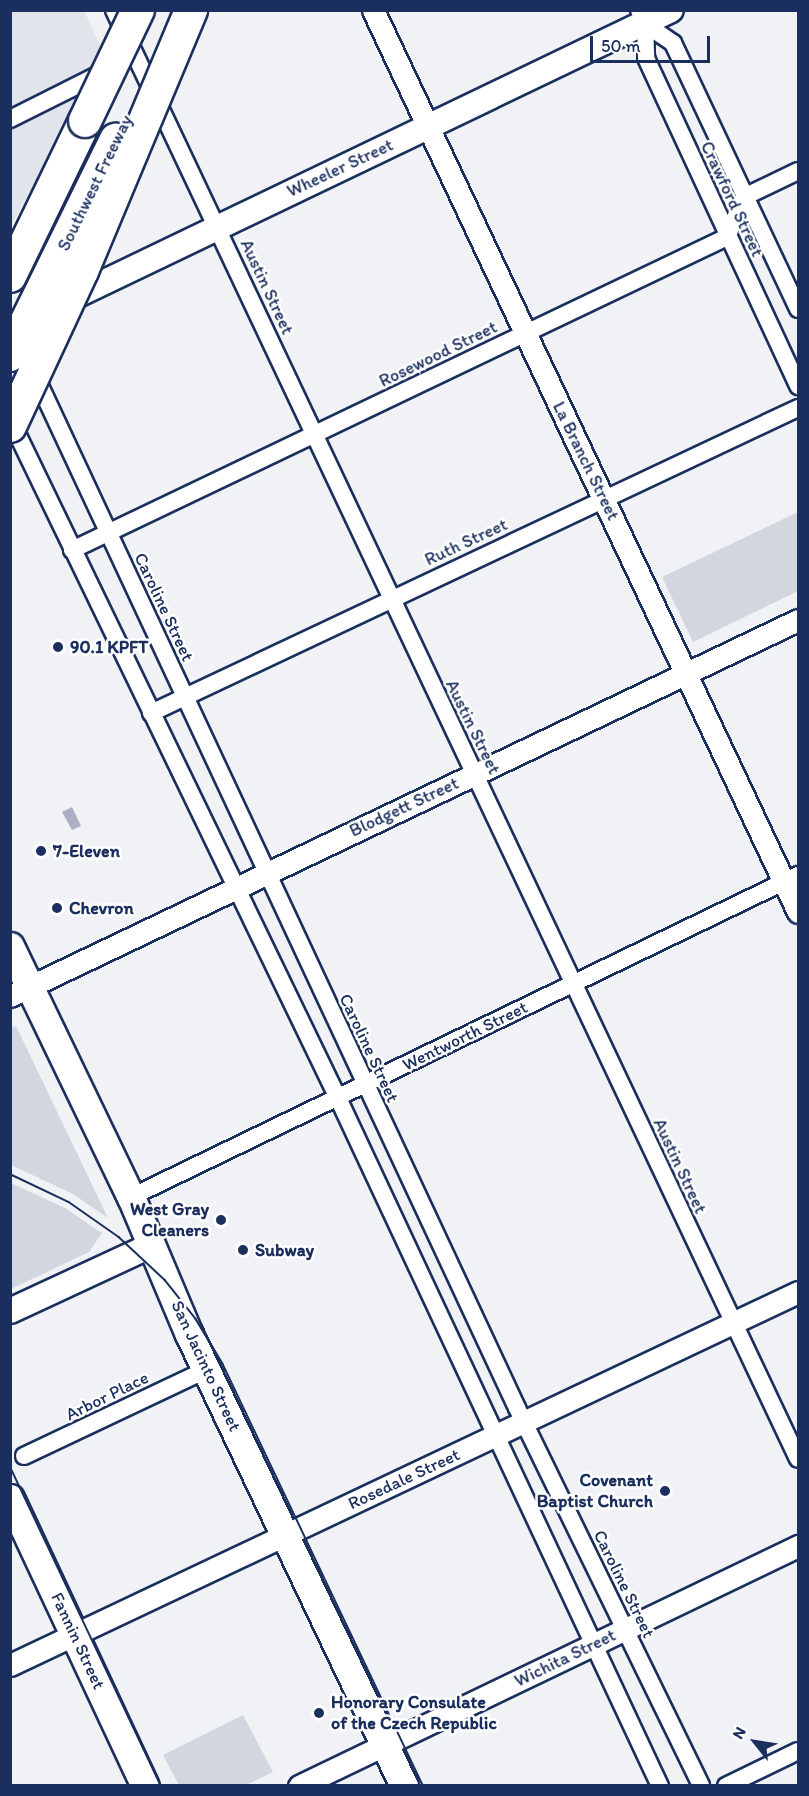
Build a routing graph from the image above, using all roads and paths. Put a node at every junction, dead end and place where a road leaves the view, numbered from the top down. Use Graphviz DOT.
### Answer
graph roads {
  1 [pos="114,10"];
  2 [pos="138,10"];
  3 [pos="180,10"];
  4 [pos="191,10"];
  5 [pos="373,10"];
  6 [pos="671,10"];
  7 [pos="642,17"];
  8 [pos="136,56"];
  9 [pos="10,119"];
  10 [pos="85,121"];
  11 [pos="429,126"];
  12 [pos="798,171"];
  13 [pos="744,197"];
  14 [pos="217,226"];
  15 [pos="727,237"];
  16 [pos="10,250"];
  17 [pos="10,276"];
  18 [pos="798,309"];
  19 [pos="11,333"];
  20 [pos="525,334"];
  21 [pos="798,386"];
  22 [pos="798,408"];
  23 [pos="10,419"];
  24 [pos="10,426"];
  25 [pos="315,435"];
  26 [pos="605,498"];
  27 [pos="108,534"];
  28 [pos="72,550"];
  29 [pos="390,600"];
  30 [pos="798,620"];
  31 [pos="685,673"];
  32 [pos="186,698"];
  33 [pos="151,713"];
  34 [pos="475,774"];
  35 [pos="268,871"];
  36 [pos="791,879"];
  37 [pos="235,887"];
  38 [pos="798,912"];
  39 [pos="10,946"];
  40 [pos="573,983"];
  41 [pos="20,991"];
  42 [pos="365,1085"];
  43 [pos="338,1098"];
  44 [pos="131,1197"];
  45 [pos="152,1245"];
  46 [pos="798,1292"];
  47 [pos="10,1311"];
  48 [pos="732,1323"];
  49 [pos="206,1370"];
  50 [pos="524,1422"];
  51 [pos="494,1436"];
  52 [pos="24,1456"];
  53 [pos="798,1459"];
  54 [pos="10,1498"];
  55 [pos="285,1535"];
  56 [pos="798,1546"];
  57 [pos="624,1629"];
  58 [pos="75,1634"];
  59 [pos="593,1644"];
  60 [pos="10,1665"];
  61 [pos="385,1745"];
  62 [pos="798,1751"];
  63 [pos="145,1785"];
  64 [pos="299,1785"];
  65 [pos="404,1785"];
  66 [pos="660,1785"];
  67 [pos="701,1785"];
  68 [pos="726,1785"];
  1 -- 8 [label="street, Austin Street"];
  2 -- 10 [label="highway, Southwest Freeway, bridge"];
  3 -- 19 [label="highway, Southwest Freeway, bridge"];
  4 -- 24 [label="highway, bridge"];
  5 -- 11 [label="street, La Branch Street"];
  6 -- 7 [label="main road, Wheeler Street"];
  7 -- 11 [label="main road, Wheeler Street"];
  7 -- 13 [label="street, Crawford Street"];
  7 -- 15 [label="street, Crawford Street"];
  8 -- 9 [label="street"];
  8 -- 14 [label="street, Austin Street"];
  10 -- 16 [label="highway"];
  10 -- 17 [label="highway, Southwest Freeway"];
  11 -- 14 [label="main road, Wheeler Street"];
  11 -- 20 [label="street, La Branch Street"];
  12 -- 13 [label="street"];
  13 -- 15 [label="street"];
  13 -- 18 [label="street, Crawford Street"];
  14 -- 19 [label="main road, Wheeler Street"];
  14 -- 25 [label="street, Austin Street"];
  15 -- 20 [label="street, Rosewood Street"];
  15 -- 21 [label="street, Crawford Street"];
  19 -- 27 [label="street, Caroline Street"];
  20 -- 25 [label="street, Rosewood Street"];
  20 -- 26 [label="street, La Branch Street"];
  22 -- 26 [label="street, Ruth Street"];
  23 -- 28 [label="street"];
  25 -- 27 [label="street, Rosewood Street"];
  25 -- 29 [label="street, Austin Street"];
  26 -- 29 [label="street, Ruth Street"];
  26 -- 31 [label="street, La Branch Street"];
  27 -- 28 [label="street, Rosewood Street"];
  27 -- 32 [label="street, Caroline Street"];
  28 -- 33 [label="street"];
  29 -- 32 [label="street, Ruth Street"];
  29 -- 34 [label="street, Austin Street"];
  30 -- 31 [label="street, Blodgett Street"];
  31 -- 34 [label="street, Blodgett Street"];
  31 -- 36 [label="street, La Branch Street"];
  32 -- 33 [label="street, Ruth Street"];
  32 -- 35 [label="street, Caroline Street"];
  33 -- 37 [label="street"];
  34 -- 35 [label="street, Blodgett Street"];
  34 -- 40 [label="street, Austin Street"];
  35 -- 37 [label="street, Blodgett Street"];
  35 -- 42 [label="street, Caroline Street"];
  36 -- 38 [label="street, La Branch Street"];
  36 -- 40 [label="street, Wentworth Street"];
  37 -- 41 [label="street, Blodgett Street"];
  37 -- 43 [label="street"];
  39 -- 41 [label="main road, San Jacinto Street"];
  40 -- 42 [label="street, Wentworth Street"];
  40 -- 48 [label="street, Austin Street"];
  41 -- 44 [label="main road, San Jacinto Street"];
  42 -- 43 [label="street, Wentworth Street"];
  42 -- 50 [label="street, Caroline Street"];
  43 -- 44 [label="street, Wentworth Street"];
  43 -- 51 [label="street"];
  44 -- 45 [label="main road, San Jacinto Street"];
  45 -- 47 [label="main road"];
  45 -- 49 [label="main road, San Jacinto Street"];
  46 -- 48 [label="street, Rosedale Street"];
  48 -- 50 [label="street, Rosedale Street"];
  48 -- 53 [label="street, Austin Street"];
  49 -- 52 [label="street, Arbor Place"];
  49 -- 55 [label="main road, San Jacinto Street"];
  50 -- 51 [label="street, Rosedale Street"];
  50 -- 57 [label="street, Caroline Street"];
  51 -- 55 [label="street, Rosedale Street"];
  51 -- 59 [label="street"];
  54 -- 58 [label="main road, Fannin Street"];
  55 -- 58 [label="street, Rosedale Street"];
  55 -- 61 [label="main road, San Jacinto Street"];
  56 -- 57 [label="street, Wichita Street"];
  57 -- 59 [label="street, Wichita Street"];
  57 -- 67 [label="street, Caroline Street"];
  58 -- 60 [label="street, Rosedale Street"];
  58 -- 63 [label="main road, Fannin Street"];
  59 -- 61 [label="street, Wichita Street"];
  59 -- 66 [label="street"];
  61 -- 64 [label="street, Wichita Street"];
  61 -- 65 [label="main road, San Jacinto Street"];
  62 -- 68 [label="street"];
}
